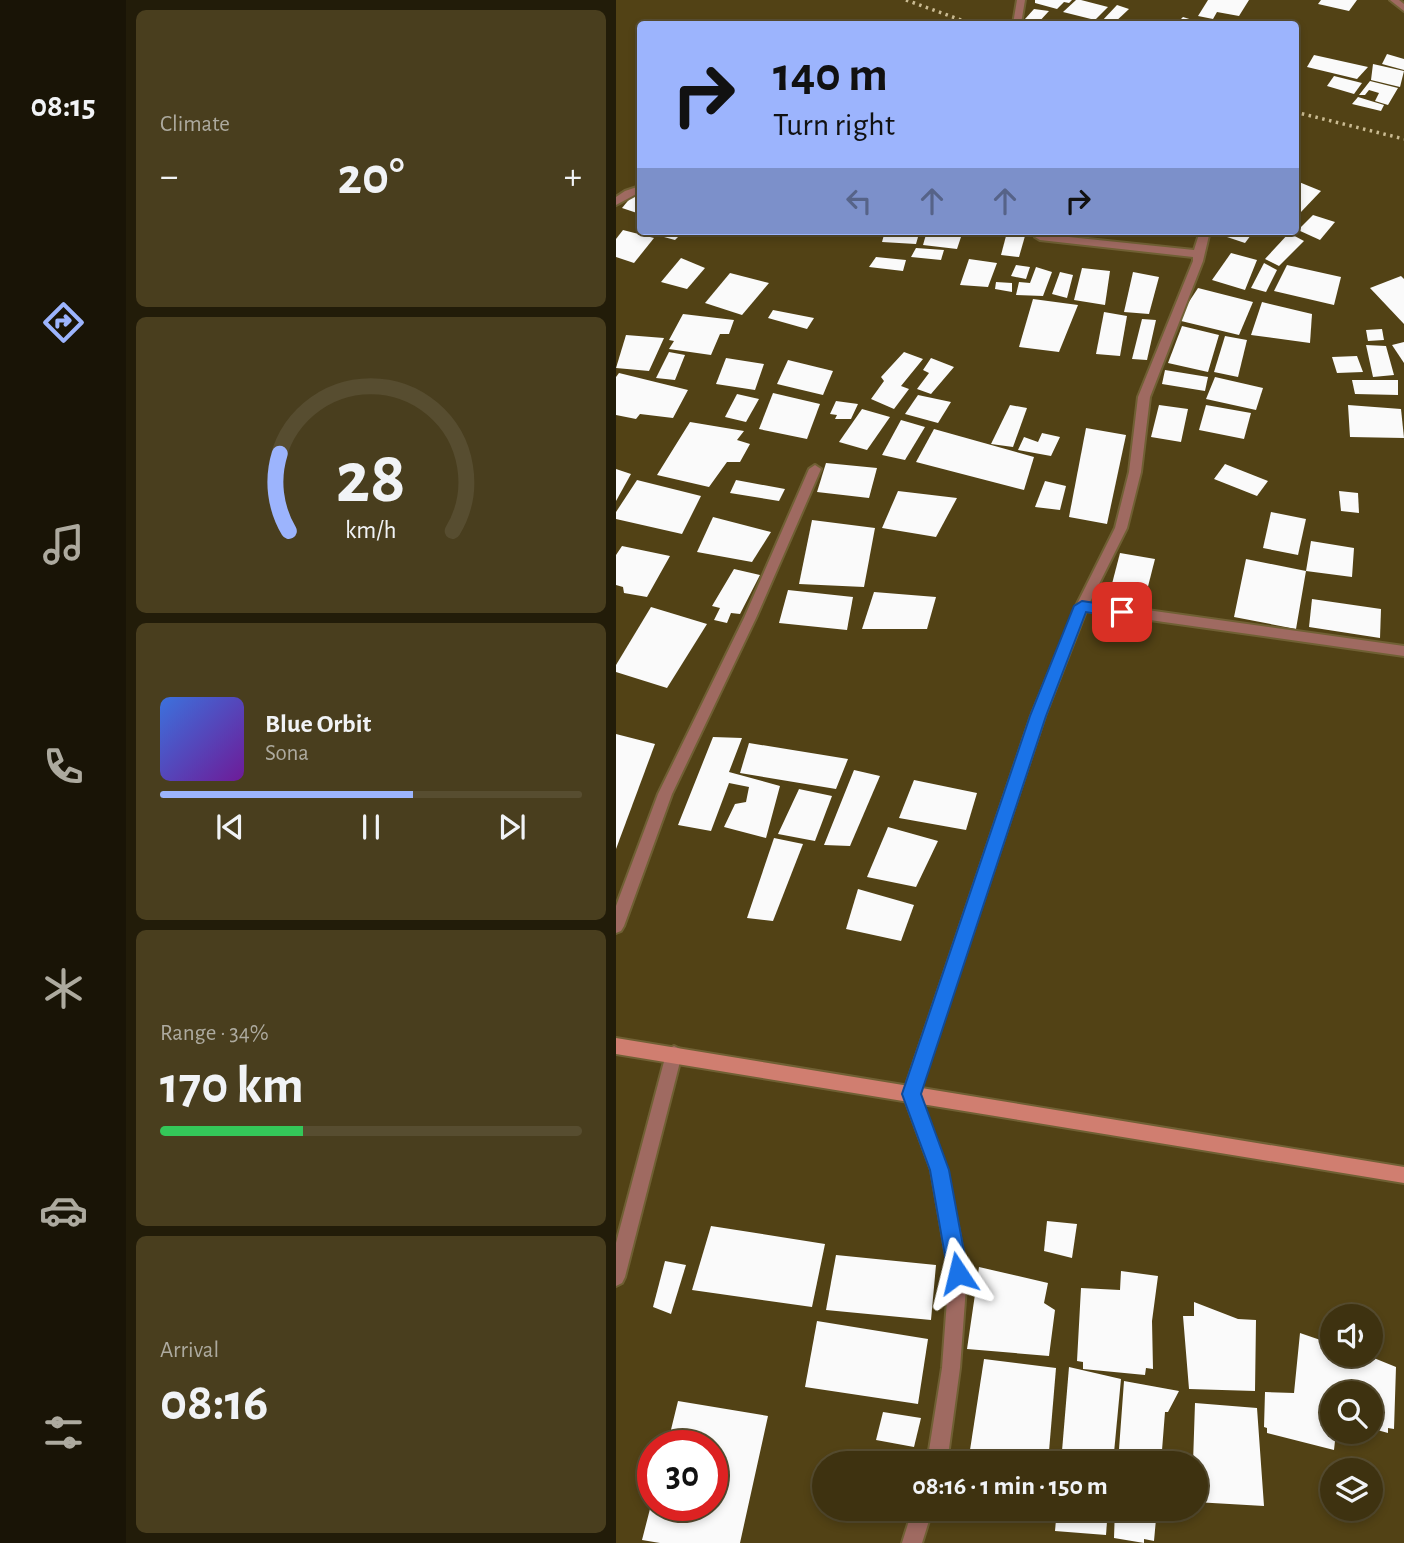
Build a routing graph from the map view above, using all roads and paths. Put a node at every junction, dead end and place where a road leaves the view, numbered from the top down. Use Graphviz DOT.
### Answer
graph roads {
  1 [pos="1021,0"];
  2 [pos="1394,0"];
  3 [pos="1404,8"];
  4 [pos="1018,21"];
  5 [pos="637,190"];
  6 [pos="616,202"];
  7 [pos="1204,235"];
  8 [pos="1040,237"];
  9 [pos="1198,254"];
  10 [pos="815,469"];
  11 [pos="1082,606"];
  12 [pos="1404,651"];
  13 [pos="616,926"];
  14 [pos="616,1046"];
  15 [pos="674,1054"];
  16 [pos="911,1094"];
  17 [pos="1404,1175"];
  18 [pos="616,1277"];
  19 [pos="939,1451"];
  20 [pos="919,1521"];
  21 [pos="912,1543"];
  1 -- 4 [label="street"];
  2 -- 3 [label="street"];
  5 -- 6 [label="street"];
  7 -- 9 [label="street"];
  8 -- 9 [label="street"];
  9 -- 11 [label="street"];
  10 -- 13 [label="street"];
  11 -- 12 [label="street"];
  11 -- 16 [label="street"];
  14 -- 15 [label="street"];
  15 -- 16 [label="street"];
  15 -- 18 [label="street"];
  16 -- 17 [label="street"];
  16 -- 19 [label="street"];
  20 -- 21 [label="street"];
}
